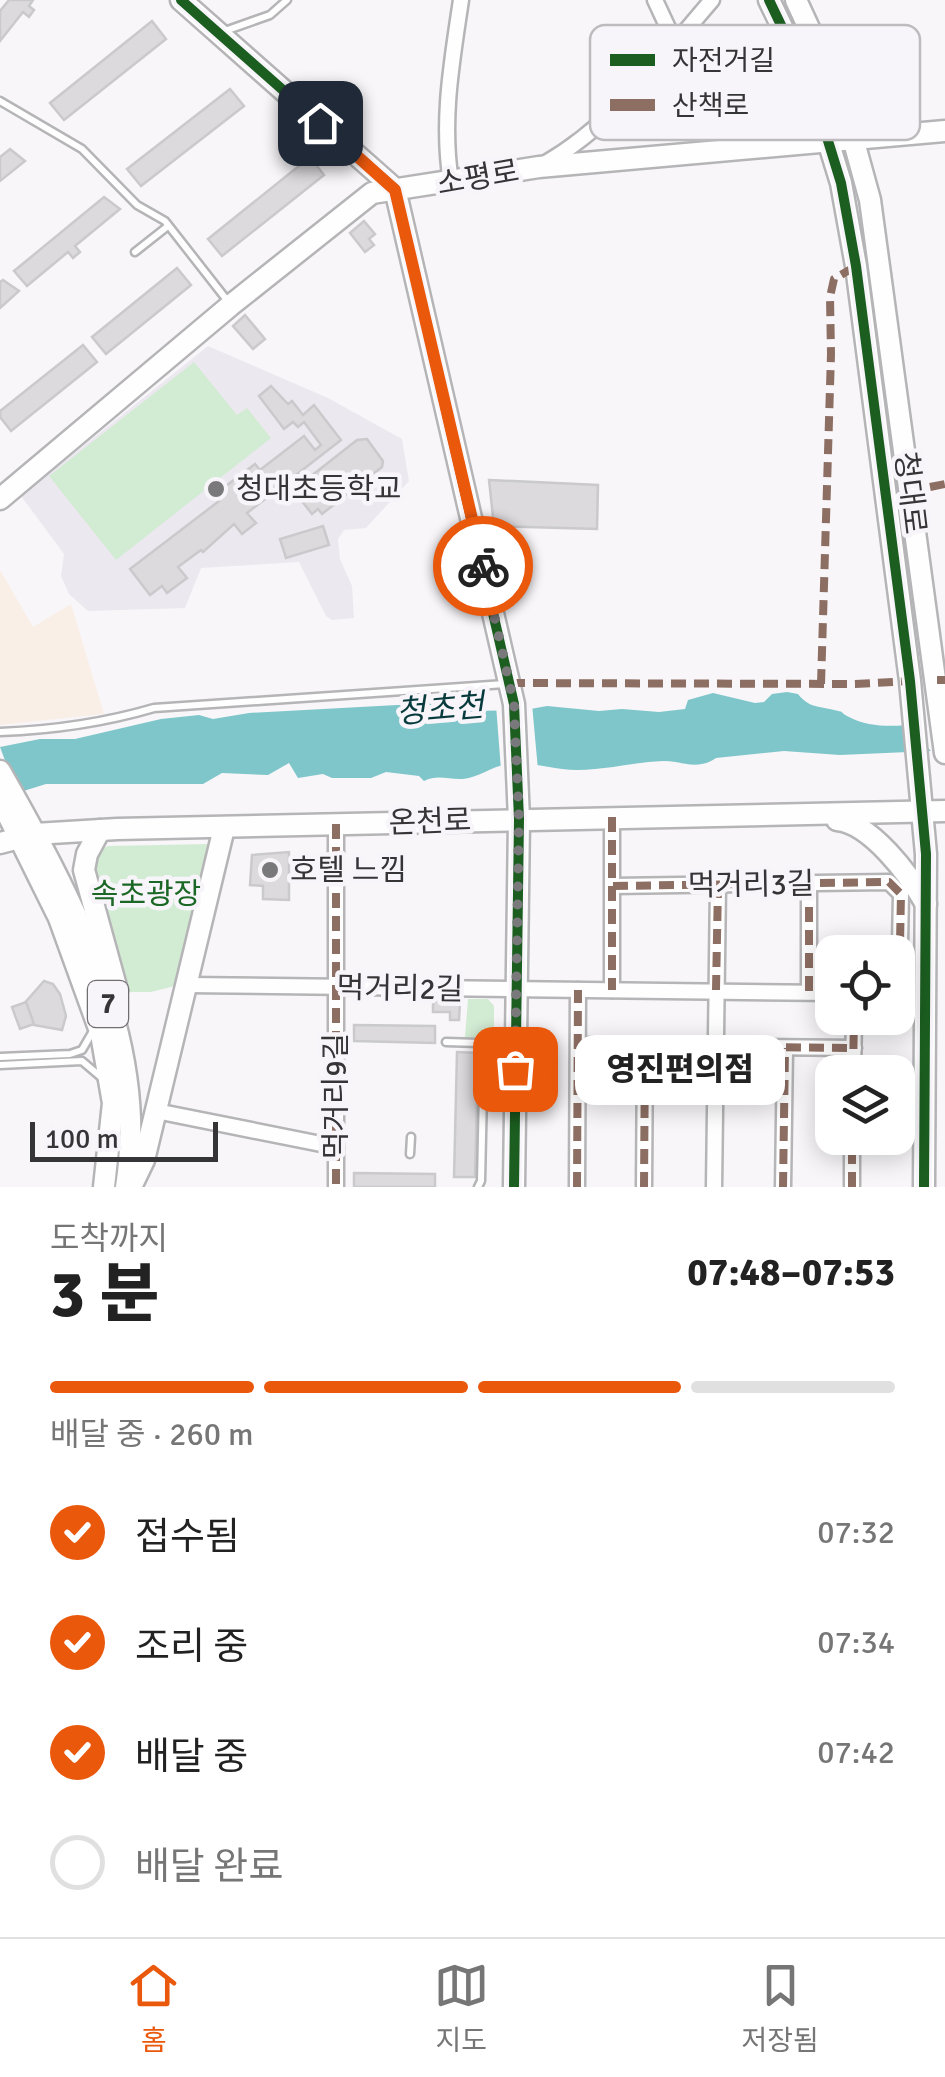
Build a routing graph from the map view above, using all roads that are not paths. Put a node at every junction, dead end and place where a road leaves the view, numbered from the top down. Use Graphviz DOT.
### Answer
graph roads {
  1 [pos="181,0"];
  2 [pos="287,0"];
  3 [pos="461,0"];
  4 [pos="654,0"];
  5 [pos="712,0"];
  6 [pos="769,0"];
  7 [pos="796,0"];
  8 [pos="666,25"];
  9 [pos="690,25"];
  10 [pos="781,25"];
  11 [pos="808,25"];
  12 [pos="219,33"];
  13 [pos="0,101"];
  14 [pos="945,131"];
  15 [pos="590,133"];
  16 [pos="920,134"];
  17 [pos="856,140"];
  18 [pos="830,142"];
  19 [pos="539,167"];
  20 [pos="451,182"];
  21 [pos="395,190"];
  22 [pos="168,226"];
  23 [pos="135,252"];
  24 [pos="231,304"];
  25 [pos="0,498"];
  26 [pos="510,683"];
  27 [pos="0,732"];
  28 [pos="945,754"];
  29 [pos="0,772"];
  30 [pos="9,805"];
  31 [pos="923,812"];
  32 [pos="945,812"];
  33 [pos="796,815"];
  34 [pos="612,817"];
  35 [pos="519,819"];
  36 [pos="336,824"];
  37 [pos="224,828"];
  38 [pos="100,830"];
  39 [pos="18,838"];
  40 [pos="809,884"];
  41 [pos="718,885"];
  42 [pos="613,886"];
  43 [pos="927,906"];
  44 [pos="900,935"];
  45 [pos="188,986"];
  46 [pos="336,988"];
  47 [pos="516,990"];
  48 [pos="578,990"];
  49 [pos="612,990"];
  50 [pos="716,990"];
  51 [pos="809,992"];
  52 [pos="815,992"];
  53 [pos="915,994"];
  54 [pos="926,994"];
  55 [pos="95,1015"];
  56 [pos="854,1035"];
  57 [pos="446,1042"];
  58 [pos="578,1045"];
  59 [pos="645,1046"];
  60 [pos="715,1047"];
  61 [pos="785,1048"];
  62 [pos="854,1048"];
  63 [pos="854,1055"];
  64 [pos="0,1061"];
  65 [pos="120,1084"];
  66 [pos="156,1111"];
  67 [pos="411,1137"];
  68 [pos="336,1148"];
  69 [pos="410,1154"];
  70 [pos="852,1155"];
  71 [pos="104,1187"];
  72 [pos="128,1187"];
  73 [pos="336,1187"];
  74 [pos="478,1187"];
  75 [pos="514,1187"];
  76 [pos="577,1187"];
  77 [pos="644,1187"];
  78 [pos="714,1187"];
  79 [pos="784,1187"];
  80 [pos="852,1187"];
  81 [pos="924,1187"];
  1 -- 12 [label="street"];
  2 -- 12 [label="lane"];
  3 -- 20 [label="street"];
  4 -- 8 [label="street"];
  5 -- 9 [label="street"];
  6 -- 10 [label="street, 청대로"];
  7 -- 11 [label="street, 청대로"];
  12 -- 21 [label="street"];
  13 -- 22 [label="lane"];
  14 -- 16 [label="street, 소평로"];
  15 -- 19 [label="street"];
  17 -- 18 [label="street, 소평로"];
  17 -- 28 [label="street, 청대로"];
  18 -- 19 [label="street, 소평로"];
  18 -- 31 [label="street, 청대로"];
  19 -- 20 [label="street, 소평로"];
  20 -- 21 [label="street, 소평로"];
  21 -- 24 [label="street, 소평로"];
  21 -- 26 [label="street"];
  22 -- 23 [label="lane"];
  22 -- 24 [label="lane"];
  24 -- 25 [label="street, 소평로"];
  26 -- 27 [label="lane"];
  26 -- 35 [label="street"];
  29 -- 30 [label="street, 7"];
  30 -- 39 [label="street, 7"];
  31 -- 32 [label="street, 온천로"];
  31 -- 33 [label="street, 온천로"];
  31 -- 43 [label="street, 청대로"];
  33 -- 34 [label="street, 온천로"];
  33 -- 43 [label="street"];
  34 -- 35 [label="street, 온천로"];
  34 -- 42 [label="street"];
  35 -- 36 [label="street, 온천로"];
  35 -- 47 [label="street"];
  36 -- 37 [label="street, 온천로"];
  36 -- 46 [label="street, 먹거리9길"];
  37 -- 38 [label="street, 온천로"];
  37 -- 45 [label="street"];
  38 -- 39 [label="street, 온천로"];
  38 -- 65 [label="street"];
  39 -- 55 [label="street, 7"];
  39 -- 65 [label="street, 7"];
  40 -- 41 [label="street, 먹거리3길"];
  40 -- 44 [label="street, 먹거리3길"];
  40 -- 51 [label="street"];
  41 -- 42 [label="street, 먹거리3길"];
  41 -- 50 [label="street"];
  42 -- 49 [label="street"];
  43 -- 54 [label="street, 청대로"];
  45 -- 46 [label="street, 먹거리2길"];
  45 -- 66 [label="street"];
  46 -- 47 [label="street, 먹거리2길"];
  46 -- 68 [label="street, 먹거리9길"];
  47 -- 48 [label="street, 먹거리2길"];
  47 -- 75 [label="street"];
  48 -- 49 [label="street, 먹거리2길"];
  48 -- 58 [label="street"];
  49 -- 50 [label="street, 먹거리2길"];
  50 -- 51 [label="street, 먹거리2길"];
  50 -- 60 [label="street"];
  51 -- 52 [label="street, 먹거리2길"];
  53 -- 54 [label="street"];
  54 -- 81 [label="street, 청대로"];
  55 -- 64 [label="lane"];
  55 -- 65 [label="street, 7"];
  56 -- 62 [label="street"];
  57 -- 74 [label="lane"];
  58 -- 59 [label="street"];
  58 -- 76 [label="street"];
  59 -- 60 [label="street"];
  59 -- 77 [label="street"];
  60 -- 61 [label="street"];
  60 -- 78 [label="street"];
  61 -- 62 [label="street"];
  61 -- 79 [label="street"];
  62 -- 63 [label="street"];
  64 -- 65 [label="lane"];
  65 -- 71 [label="street, 7"];
  65 -- 72 [label="street, 7"];
  66 -- 68 [label="street"];
  66 -- 72 [label="street"];
  67 -- 69 [label="lane"];
  68 -- 73 [label="street, 먹거리9길"];
  70 -- 80 [label="street"];
}
